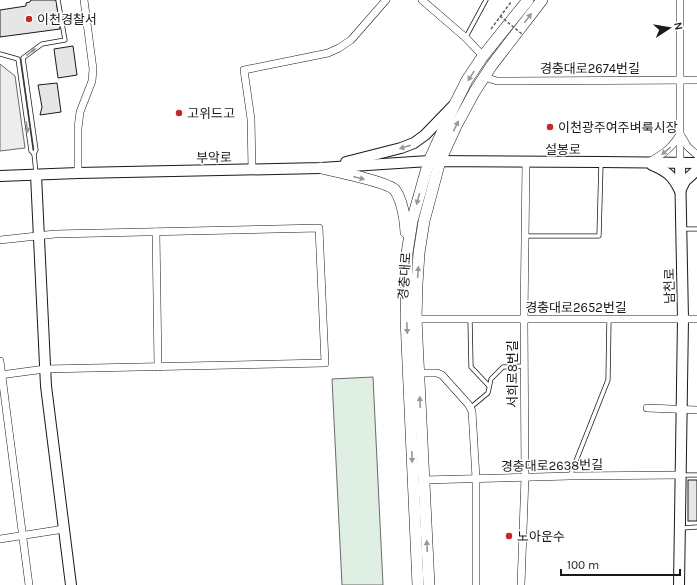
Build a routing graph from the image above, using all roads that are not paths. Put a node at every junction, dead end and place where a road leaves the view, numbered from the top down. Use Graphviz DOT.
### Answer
graph roads {
  1 [pos="58,0"];
  2 [pos="84,0"];
  3 [pos="386,0"];
  4 [pos="422,0"];
  5 [pos="486,0"];
  6 [pos="528,0"];
  7 [pos="542,0"];
  8 [pos="680,0"];
  9 [pos="466,38"];
  10 [pos="0,54"];
  11 [pos="483,56"];
  12 [pos="484,77"];
  13 [pos="680,80"];
  14 [pos="697,80"];
  15 [pos="455,104"];
  16 [pos="680,134"];
  17 [pos="34,154"];
  18 [pos="697,155"];
  19 [pos="434,161"];
  20 [pos="526,162"];
  21 [pos="601,162"];
  22 [pos="648,163"];
  23 [pos="697,163"];
  24 [pos="680,164"];
  25 [pos="321,168"];
  26 [pos="252,169"];
  27 [pos="697,170"];
  28 [pos="78,173"];
  29 [pos="36,174"];
  30 [pos="0,176"];
  31 [pos="680,191"];
  32 [pos="681,229"];
  33 [pos="697,229"];
  34 [pos="156,232"];
  35 [pos="39,236"];
  36 [pos="525,236"];
  37 [pos="0,240"];
  38 [pos="407,253"];
  39 [pos="524,318"];
  40 [pos="416,319"];
  41 [pos="470,319"];
  42 [pos="610,319"];
  43 [pos="682,319"];
  44 [pos="697,319"];
  45 [pos="0,360"];
  46 [pos="524,366"];
  47 [pos="158,367"];
  48 [pos="45,369"];
  49 [pos="418,373"];
  50 [pos="1,374"];
  51 [pos="490,386"];
  52 [pos="470,408"];
  53 [pos="647,408"];
  54 [pos="681,409"];
  55 [pos="697,410"];
  56 [pos="681,475"];
  57 [pos="697,475"];
  58 [pos="570,476"];
  59 [pos="525,477"];
  60 [pos="476,478"];
  61 [pos="423,480"];
  62 [pos="697,527"];
  63 [pos="681,528"];
  64 [pos="64,529"];
  65 [pos="22,536"];
  66 [pos="0,539"];
  67 [pos="29,585"];
  68 [pos="71,585"];
  69 [pos="418,585"];
  70 [pos="429,585"];
  71 [pos="476,585"];
  72 [pos="521,585"];
  73 [pos="679,585"];
  17 -- 1 [label="lane, one-way"];
  2 -- 28 [label="street"];
  3 -- 26 [label="street"];
  4 -- 9 [label="street"];
  5 -- 9 [label="lane"];
  6 -- 11 [label="main road, 경충대로"];
  12 -- 7 [label="main road, 경충대로, one-way"];
  8 -- 13 [label="street"];
  9 -- 11 [label="street"];
  10 -- 17 [label="lane, one-way"];
  11 -- 15 [label="main road, 경충대로, one-way"];
  12 -- 13 [label="street, 경충대로2674번길"];
  19 -- 12 [label="main road, 경충대로, one-way"];
  13 -- 14 [label="street, 경충대로2674번길"];
  13 -- 16 [label="street"];
  15 -- 19 [label="main road, 경충대로"];
  15 -- 25 [label="street, one-way"];
  16 -- 18 [label="street"];
  16 -- 22 [label="street, one-way"];
  16 -- 24 [label="street"];
  17 -- 29 [label="lane"];
  19 -- 20 [label="street, 설봉로"];
  19 -- 25 [label="street, 부악로"];
  19 -- 38 [label="main road, 경충대로, one-way"];
  40 -- 19 [label="main road, 경충대로, one-way"];
  20 -- 21 [label="street, 설봉로"];
  20 -- 36 [label="street, 서희로8번길"];
  21 -- 22 [label="street, 설봉로"];
  21 -- 36 [label="lane"];
  22 -- 24 [label="street, 설봉로"];
  22 -- 31 [label="street"];
  23 -- 24 [label="street, 설봉로"];
  24 -- 31 [label="street, 남천로"];
  25 -- 26 [label="street, 부악로"];
  25 -- 38 [label="main road, one-way"];
  26 -- 28 [label="street, 부악로"];
  27 -- 31 [label="street"];
  28 -- 29 [label="street, 부악로"];
  29 -- 30 [label="street, 부악로"];
  29 -- 35 [label="street"];
  31 -- 32 [label="street, 남천로"];
  32 -- 33 [label="lane"];
  32 -- 43 [label="street, 남천로"];
  34 -- 35 [label="street"];
  34 -- 47 [label="street"];
  34 -- 47 [label="street"];
  35 -- 37 [label="street"];
  35 -- 48 [label="street"];
  36 -- 39 [label="street, 서희로8번길"];
  38 -- 69 [label="main road, 경충대로, one-way"];
  39 -- 41 [label="street, 경충대로2652번길"];
  39 -- 42 [label="street, 경충대로2652번길"];
  39 -- 46 [label="street, 서희로8번길"];
  40 -- 41 [label="street, 경충대로2652번길"];
  40 -- 49 [label="main road, 경충대로"];
  41 -- 51 [label="lane"];
  42 -- 43 [label="street, 경충대로2652번길"];
  42 -- 58 [label="lane"];
  43 -- 44 [label="street, 경충대로2652번길"];
  43 -- 54 [label="street, 남천로"];
  45 -- 50 [label="street"];
  46 -- 51 [label="lane"];
  46 -- 59 [label="street, 서희로8번길"];
  47 -- 48 [label="street"];
  48 -- 50 [label="street"];
  48 -- 64 [label="street"];
  49 -- 52 [label="street"];
  61 -- 49 [label="main road, 경충대로, one-way"];
  50 -- 65 [label="street"];
  51 -- 52 [label="lane"];
  52 -- 60 [label="street"];
  53 -- 54 [label="street"];
  54 -- 55 [label="street"];
  54 -- 56 [label="street, 남천로"];
  56 -- 57 [label="lane"];
  56 -- 58 [label="street, 경충대로2638번길"];
  56 -- 63 [label="street, 남천로"];
  58 -- 59 [label="street, 경충대로2638번길"];
  59 -- 60 [label="street, 경충대로2638번길"];
  59 -- 72 [label="street, 서희로8번길"];
  60 -- 61 [label="street, 경충대로2638번길"];
  60 -- 71 [label="street"];
  70 -- 61 [label="main road, 경충대로, one-way"];
  62 -- 63 [label="lane"];
  63 -- 73 [label="street, 남천로"];
  64 -- 65 [label="street"];
  64 -- 68 [label="street"];
  65 -- 66 [label="street"];
  65 -- 67 [label="street"];
}
